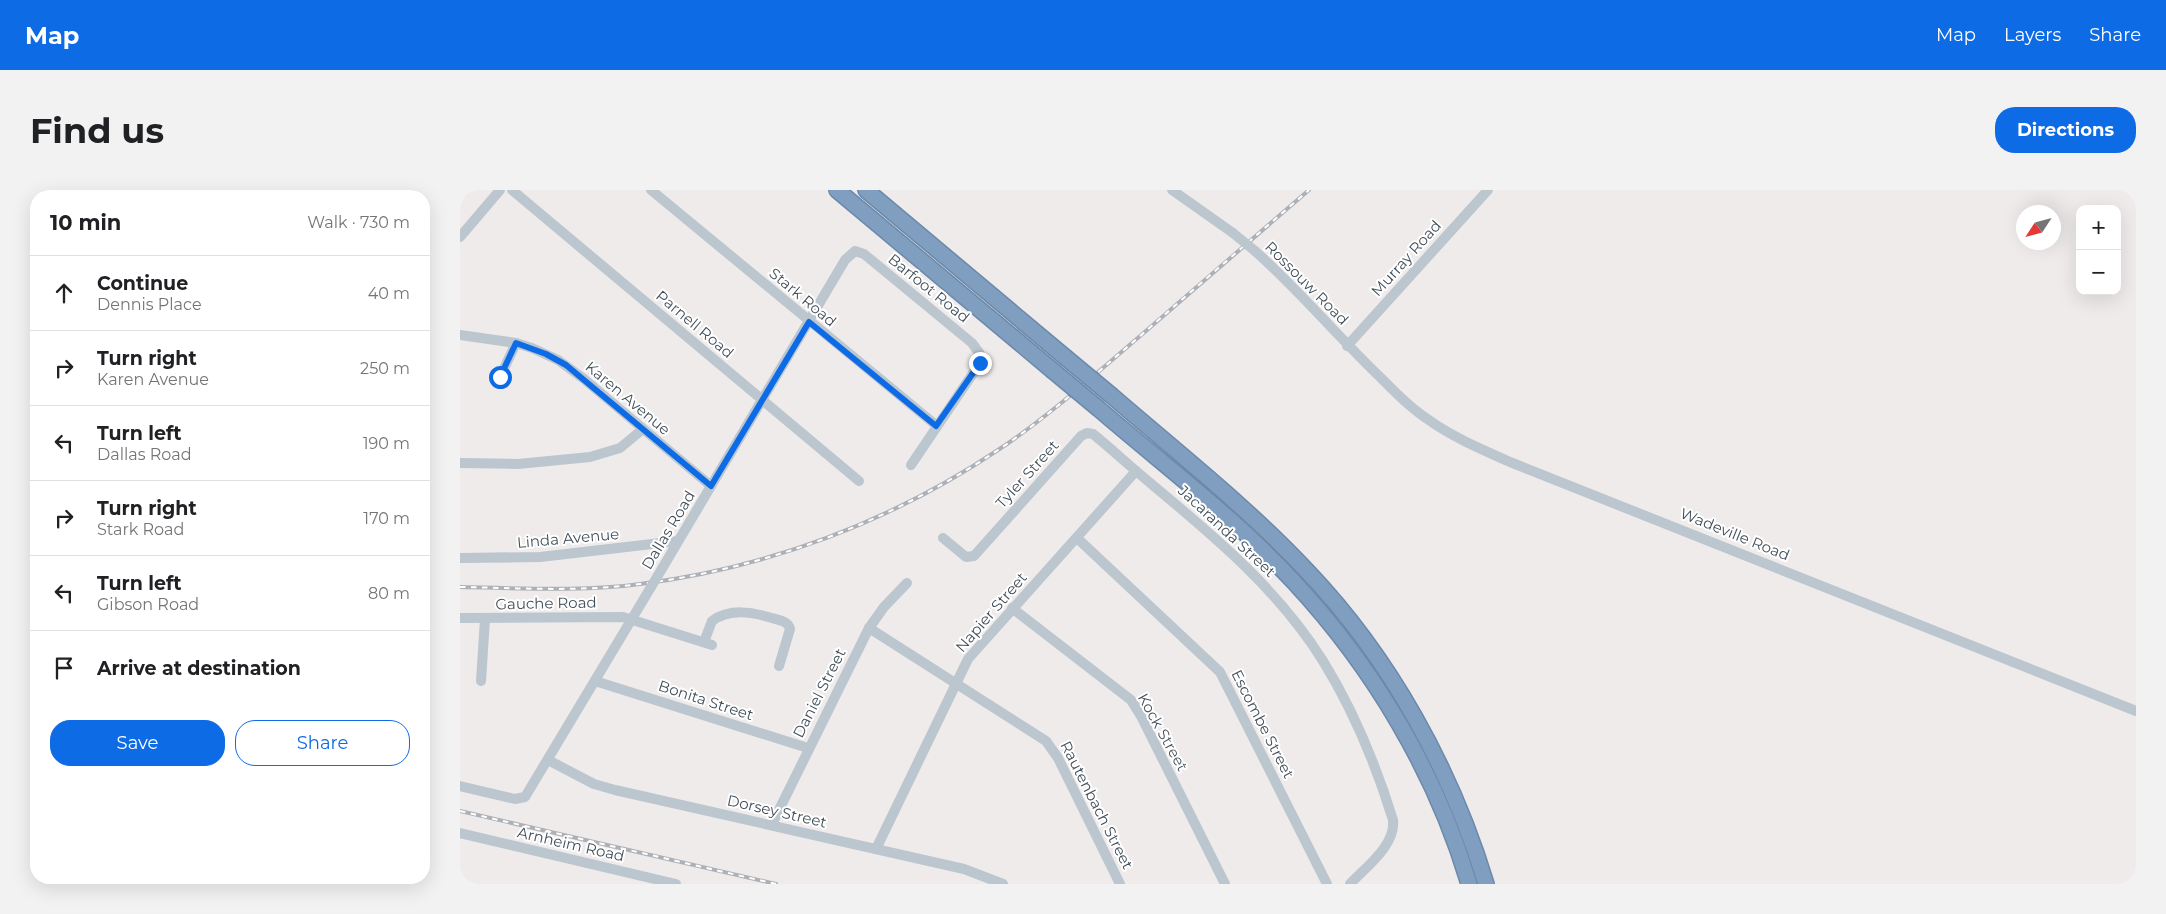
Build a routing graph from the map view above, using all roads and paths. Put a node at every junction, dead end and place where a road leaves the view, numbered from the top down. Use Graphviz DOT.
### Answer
graph roads {
  1 [pos="500,190"];
  2 [pos="512,190"];
  3 [pos="650,190"];
  4 [pos="866,190"];
  5 [pos="878,190"];
  6 [pos="1172,190"];
  7 [pos="1488,190"];
  8 [pos="838,192"];
  9 [pos="460,237"];
  10 [pos="855,251"];
  11 [pos="954,264"];
  12 [pos="809,322"];
  13 [pos="460,335"];
  14 [pos="516,343"];
  15 [pos="1347,346"];
  16 [pos="500,377"];
  17 [pos="762,400"];
  18 [pos="936,426"];
  19 [pos="643,429"];
  20 [pos="460,463"];
  21 [pos="911,465"];
  22 [pos="1136,471"];
  23 [pos="859,481"];
  24 [pos="711,486"];
  25 [pos="943,538"];
  26 [pos="1077,538"];
  27 [pos="678,542"];
  28 [pos="460,558"];
  29 [pos="907,583"];
  30 [pos="1012,608"];
  31 [pos="460,618"];
  32 [pos="485,619"];
  33 [pos="631,620"];
  34 [pos="869,628"];
  35 [pos="778,666"];
  36 [pos="595,680"];
  37 [pos="481,681"];
  38 [pos="956,683"];
  39 [pos="2136,711"];
  40 [pos="808,748"];
  41 [pos="548,760"];
  42 [pos="460,786"];
  43 [pos="772,824"];
  44 [pos="460,833"];
  45 [pos="876,849"];
  46 [pos="655,881"];
  47 [pos="676,884"];
  48 [pos="1003,884"];
  49 [pos="1120,884"];
  50 [pos="1225,884"];
  51 [pos="1327,884"];
  52 [pos="1350,884"];
  53 [pos="1469,884"];
  54 [pos="1486,884"];
  1 -- 9 [label="street"];
  2 -- 17 [label="street, Parnell Road"];
  3 -- 12 [label="street, Stark Road"];
  4 -- 11 [label="highway"];
  5 -- 11 [label="highway"];
  6 -- 15 [label="street, Rossouw Road, bridge"];
  7 -- 15 [label="street, Murray Road"];
  8 -- 53 [label="highway, bridge"];
  10 -- 12 [label="street, Dallas Road"];
  10 -- 18 [label="street, Barfoot Road"];
  11 -- 54 [label="highway, bridge"];
  12 -- 17 [label="street, Dallas Road"];
  12 -- 18 [label="street, Stark Road"];
  13 -- 14 [label="street, Karen Avenue"];
  14 -- 16 [label="street"];
  14 -- 19 [label="street, Karen Avenue"];
  15 -- 39 [label="street, Wadeville Road"];
  17 -- 23 [label="street, Parnell Road"];
  17 -- 24 [label="street, Dallas Road"];
  18 -- 21 [label="street"];
  19 -- 20 [label="street"];
  19 -- 24 [label="street, Karen Avenue"];
  22 -- 25 [label="street, Tyler Street"];
  22 -- 26 [label="street, Napier Street"];
  22 -- 52 [label="street, Jacaranda Street"];
  24 -- 27 [label="street, Dallas Road"];
  26 -- 30 [label="street, Napier Street"];
  26 -- 51 [label="street, Escombe Street"];
  27 -- 28 [label="street, Linda Avenue"];
  27 -- 33 [label="street, Dallas Road, bridge"];
  29 -- 34 [label="street, Daniel Street"];
  30 -- 38 [label="street, Napier Street"];
  30 -- 50 [label="street, Kock Street"];
  31 -- 32 [label="street, Gauche Road"];
  32 -- 33 [label="street, Gauche Road"];
  32 -- 37 [label="street"];
  33 -- 35 [label="street, Gauche Road"];
  33 -- 36 [label="street, Dallas Road"];
  34 -- 38 [label="street, Rautenbach Street"];
  34 -- 40 [label="street, Daniel Street"];
  36 -- 40 [label="street, Bonita Street"];
  36 -- 41 [label="street, Dallas Road"];
  38 -- 45 [label="street, Napier Street"];
  38 -- 49 [label="street, Rautenbach Street"];
  40 -- 43 [label="street, Daniel Street"];
  41 -- 42 [label="street, Dallas Road"];
  41 -- 43 [label="street, Dorsey Street"];
  43 -- 45 [label="street, Dorsey Street"];
  44 -- 46 [label="street, Arnheim Road"];
  45 -- 48 [label="street, Dorsey Street"];
  46 -- 47 [label="street, Arnheim Road"];
}
